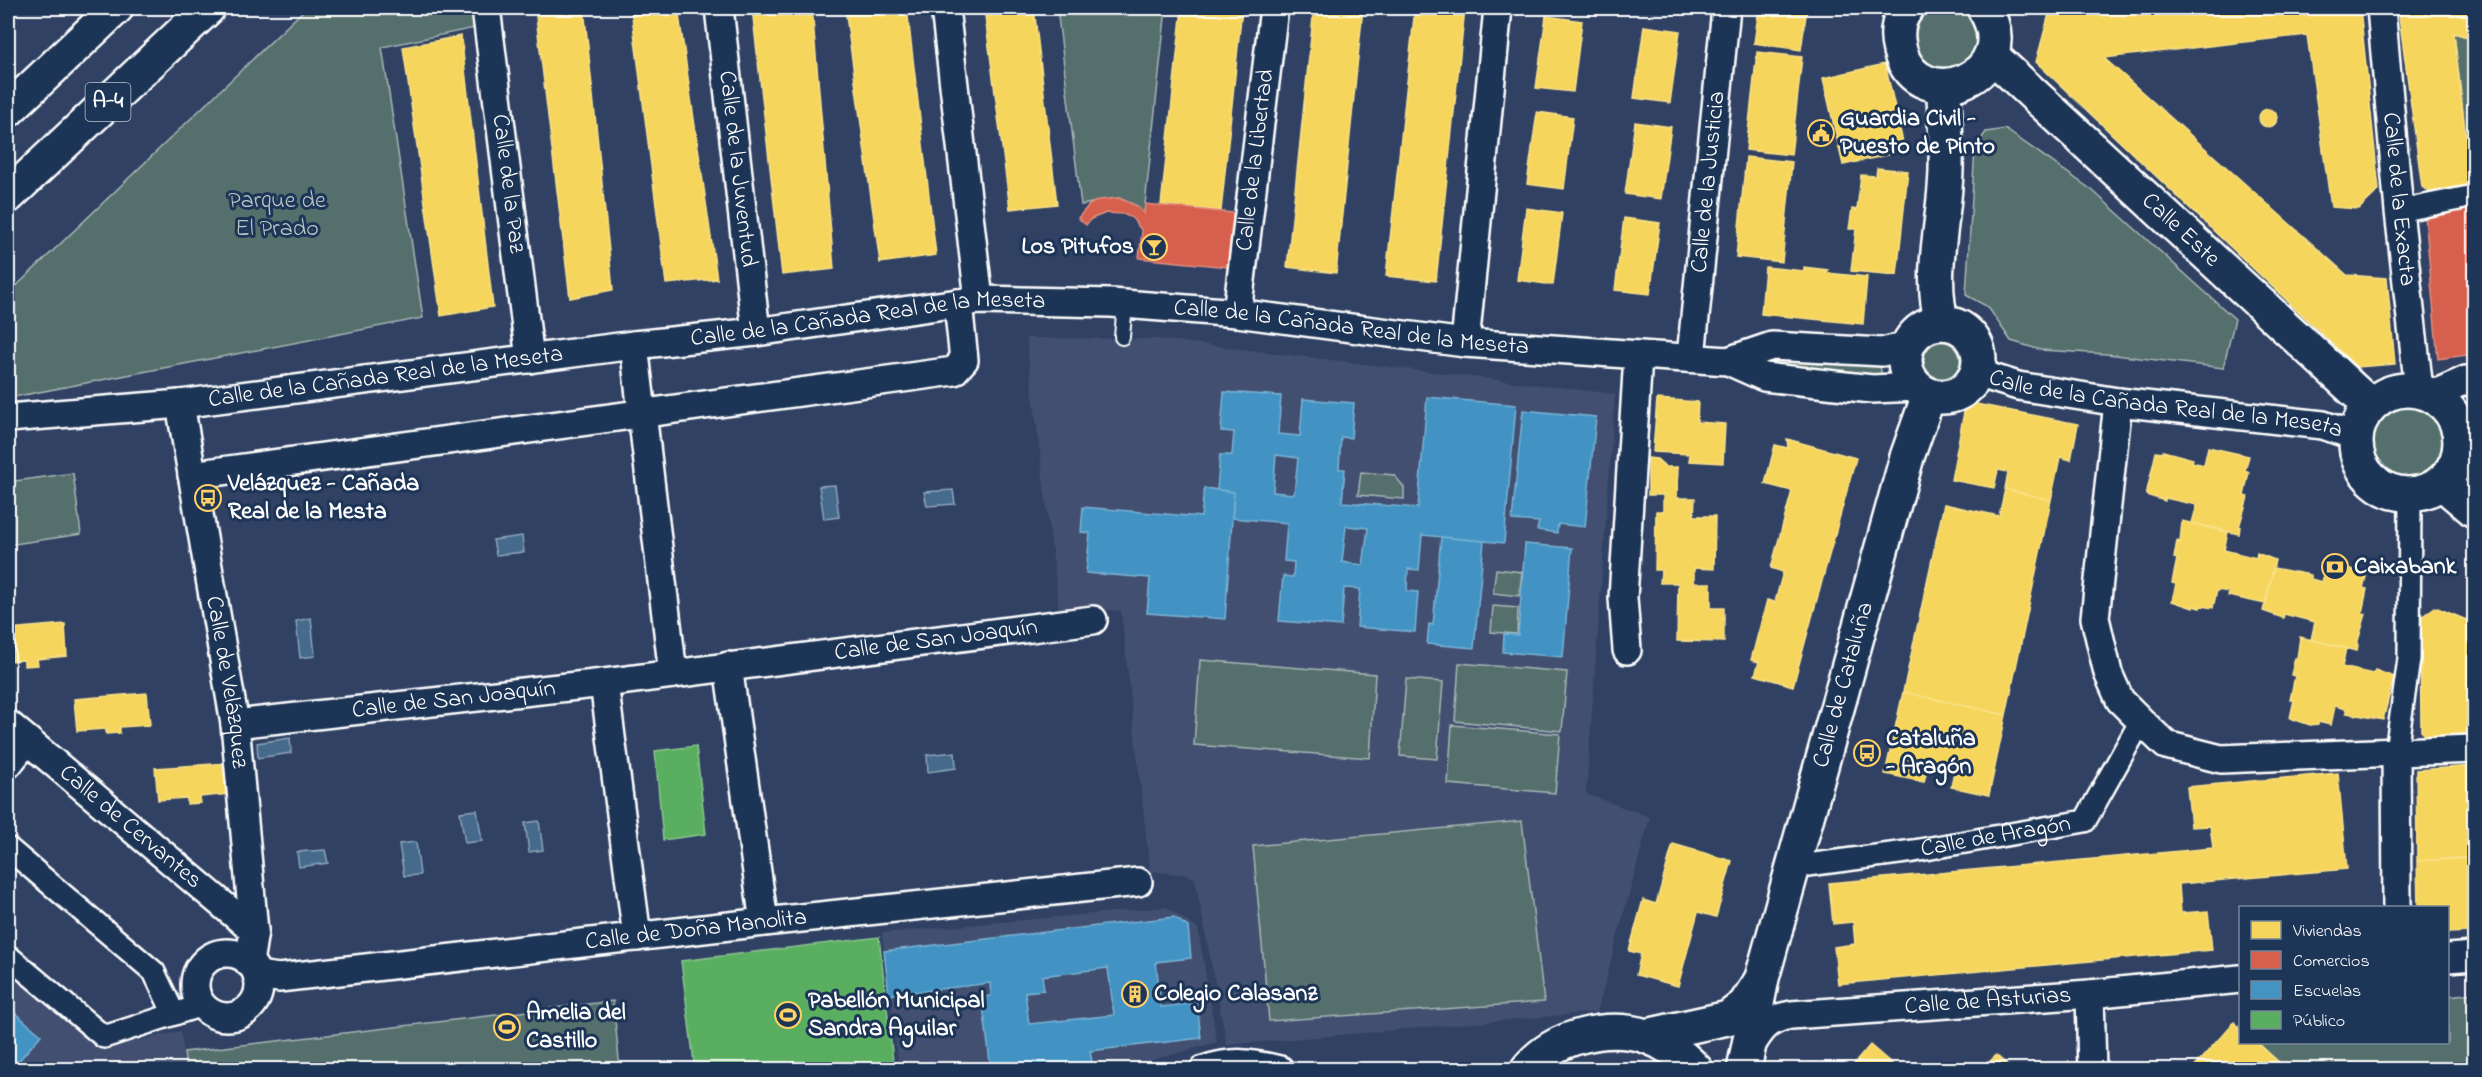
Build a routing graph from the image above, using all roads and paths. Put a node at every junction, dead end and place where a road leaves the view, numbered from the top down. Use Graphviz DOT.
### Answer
graph roads {
  1 [pos="116,8"];
  2 [pos="208,8"];
  3 [pos="486,8"];
  4 [pos="718,8"];
  5 [pos="945,8"];
  6 [pos="1274,8"];
  7 [pos="1498,8"];
  8 [pos="1726,8"];
  9 [pos="2381,8"];
  10 [pos="1902,10"];
  11 [pos="1991,11"];
  12 [pos="1991,55"];
  13 [pos="1944,86"];
  14 [pos="8,110"];
  15 [pos="8,196"];
  16 [pos="2475,196"];
  17 [pos="2399,211"];
  18 [pos="968,301"];
  19 [pos="1125,304"];
  20 [pos="1237,312"];
  21 [pos="1942,323"];
  22 [pos="756,332"];
  23 [pos="1122,337"];
  24 [pos="1465,343"];
  25 [pos="634,345"];
  26 [pos="1908,346"];
  27 [pos="1638,356"];
  28 [pos="1691,357"];
  29 [pos="530,360"];
  30 [pos="1728,361"];
  31 [pos="1977,373"];
  32 [pos="2475,380"];
  33 [pos="1923,391"];
  34 [pos="2443,400"];
  35 [pos="2118,402"];
  36 [pos="180,404"];
  37 [pos="2370,405"];
  38 [pos="641,412"];
  39 [pos="8,418"];
  40 [pos="2355,436"];
  41 [pos="192,475"];
  42 [pos="2442,483"];
  43 [pos="2410,494"];
  44 [pos="2475,510"];
  45 [pos="1094,620"];
  46 [pos="1627,650"];
  47 [pos="728,666"];
  48 [pos="673,674"];
  49 [pos="604,683"];
  50 [pos="2141,721"];
  51 [pos="235,724"];
  52 [pos="17,732"];
  53 [pos="2475,749"];
  54 [pos="2396,751"];
  55 [pos="8,764"];
  56 [pos="8,848"];
  57 [pos="1792,867"];
  58 [pos="1138,882"];
  59 [pos="2397,906"];
  60 [pos="764,922"];
  61 [pos="254,931"];
  62 [pos="637,938"];
  63 [pos="8,956"];
  64 [pos="2475,956"];
  65 [pos="2449,958"];
  66 [pos="253,969"];
  67 [pos="1762,978"];
  68 [pos="2239,979"];
  69 [pos="2090,994"];
  70 [pos="202,1005"];
  71 [pos="174,1014"];
  72 [pos="1646,1036"];
  73 [pos="1746,1059"];
  74 [pos="1204,1070"];
  75 [pos="1280,1070"];
  76 [pos="1527,1070"];
  77 [pos="1696,1070"];
  78 [pos="2092,1070"];
  1 -- 14 [label="main road, A-4"];
  2 -- 15 [label="main road, A-4"];
  3 -- 29 [label="street, Calle de la Paz"];
  4 -- 22 [label="street, Calle de la Juventud"];
  5 -- 18 [label="street"];
  6 -- 20 [label="street, Calle de la Libertad"];
  7 -- 24 [label="street"];
  8 -- 28 [label="street, Calle de la Justicia"];
  9 -- 17 [label="street, Calle de la Exacta"];
  10 -- 13 [label="main road"];
  11 -- 12 [label="main road"];
  12 -- 13 [label="main road"];
  12 -- 37 [label="main road, Calle Este"];
  13 -- 21 [label="main road"];
  16 -- 17 [label="street"];
  17 -- 34 [label="street, Calle de la Exacta"];
  18 -- 19 [label="street, Calle de la Cañada Real de la Meseta"];
  18 -- 22 [label="street, Calle de la Cañada Real de la Meseta"];
  18 -- 38 [label="street"];
  19 -- 20 [label="street, Calle de la Cañada Real de la Meseta"];
  19 -- 23 [label="lane"];
  20 -- 24 [label="street, Calle de la Cañada Real de la Meseta"];
  21 -- 26 [label="main road"];
  21 -- 31 [label="main road"];
  22 -- 25 [label="street, Calle de la Cañada Real de la Meseta"];
  24 -- 27 [label="street, Calle de la Cañada Real de la Meseta"];
  25 -- 29 [label="street, Calle de la Cañada Real de la Meseta"];
  25 -- 38 [label="street"];
  26 -- 30 [label="street, Calle de la Cañada Real de la Meseta"];
  26 -- 33 [label="main road"];
  27 -- 28 [label="street, Calle de la Cañada Real de la Meseta"];
  27 -- 46 [label="street"];
  28 -- 30 [label="street, Calle de la Cañada Real de la Meseta"];
  29 -- 36 [label="street, Calle de la Cañada Real de la Meseta"];
  30 -- 33 [label="street, Calle de la Cañada Real de la Meseta"];
  31 -- 33 [label="main road"];
  31 -- 35 [label="street, Calle de la Cañada Real de la Meseta"];
  32 -- 34 [label="street"];
  33 -- 57 [label="main road, Calle de Cataluña"];
  34 -- 37 [label="main road"];
  34 -- 42 [label="main road"];
  35 -- 40 [label="street, Calle de la Cañada Real de la Meseta"];
  35 -- 50 [label="street"];
  36 -- 39 [label="street, Calle de la Cañada Real de la Meseta"];
  36 -- 41 [label="street, Calle de Velázquez"];
  37 -- 40 [label="main road"];
  38 -- 41 [label="street"];
  38 -- 48 [label="street"];
  40 -- 43 [label="main road"];
  41 -- 51 [label="street, Calle de Velázquez"];
  42 -- 43 [label="main road"];
  42 -- 44 [label="main road"];
  43 -- 54 [label="street"];
  45 -- 47 [label="street, Calle de San Joaquín"];
  47 -- 48 [label="street, Calle de San Joaquín"];
  47 -- 60 [label="street"];
  48 -- 49 [label="street, Calle de San Joaquín"];
  49 -- 51 [label="street, Calle de San Joaquín"];
  49 -- 62 [label="street"];
  50 -- 54 [label="street"];
  50 -- 57 [label="street, Calle de Aragón"];
  51 -- 61 [label="street, Calle de Velázquez"];
  52 -- 55 [label="street"];
  52 -- 61 [label="street, Calle de Cervantes"];
  53 -- 54 [label="street"];
  54 -- 59 [label="street"];
  56 -- 71 [label="street"];
  57 -- 67 [label="main road, Calle de Cataluña"];
  58 -- 60 [label="street, Calle de Doña Manolita"];
  60 -- 62 [label="street, Calle de Doña Manolita"];
  61 -- 66 [label="street, Calle de Velázquez"];
  62 -- 66 [label="street, Calle de Doña Manolita"];
  63 -- 71 [label="street"];
  64 -- 65 [label="street"];
  66 -- 70 [label="street"];
  66 -- 70 [label="street"];
  67 -- 72 [label="main road"];
  67 -- 73 [label="main road"];
  68 -- 69 [label="street, Calle de Asturias"];
  69 -- 73 [label="street, Calle de Asturias"];
  69 -- 78 [label="street"];
  70 -- 71 [label="street"];
  72 -- 76 [label="main road"];
  72 -- 77 [label="main road"];
  74 -- 75 [label="street"];
}
